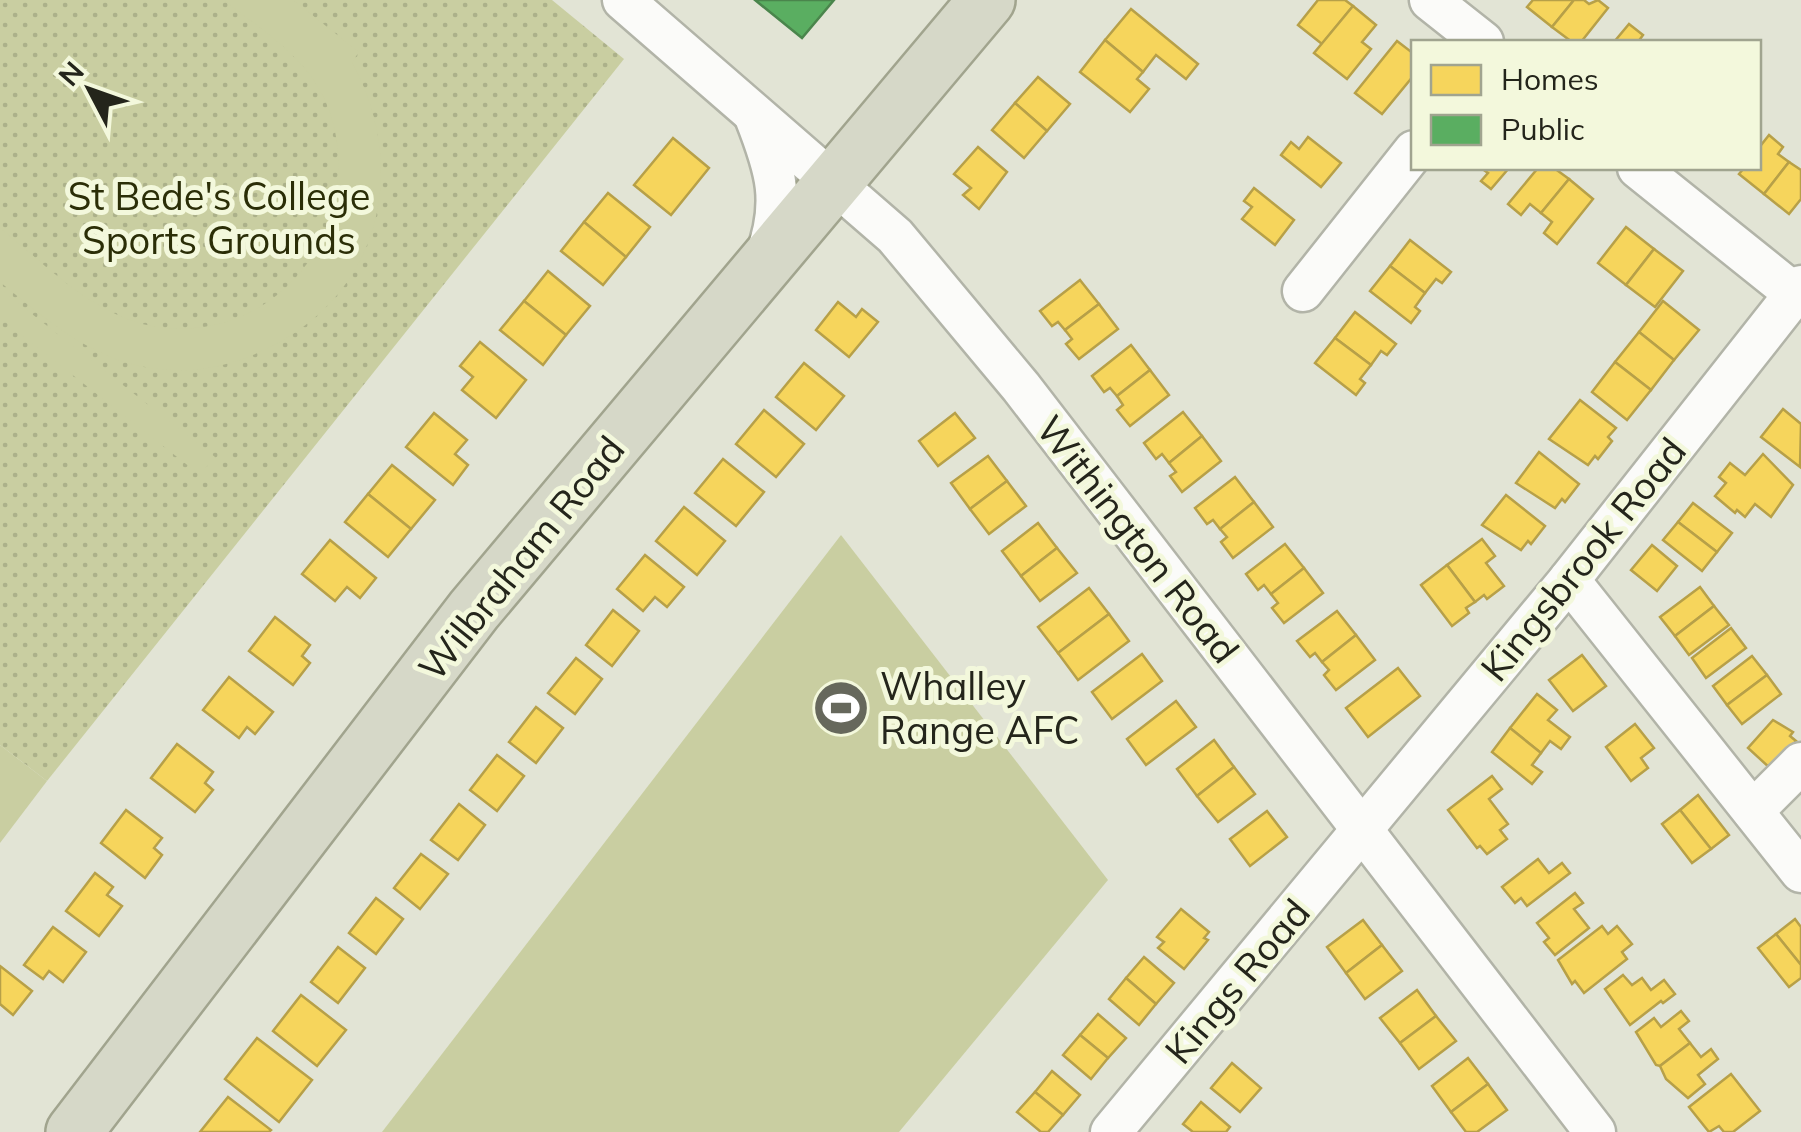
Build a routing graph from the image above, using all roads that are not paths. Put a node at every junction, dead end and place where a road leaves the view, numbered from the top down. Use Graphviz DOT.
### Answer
graph roads {
  1 [pos="623,0"];
  2 [pos="987,0"];
  3 [pos="1430,0"];
  4 [pos="1481,40"];
  5 [pos="754,114"];
  6 [pos="1411,155"];
  7 [pos="1641,170"];
  8 [pos="834,182"];
  9 [pos="759,271"];
  10 [pos="1798,290"];
  11 [pos="1303,291"];
  12 [pos="1569,580"];
  13 [pos="1801,762"];
  14 [pos="1753,811"];
  15 [pos="1362,830"];
  16 [pos="1801,872"];
  17 [pos="74,1132"];
  18 [pos="1111,1132"];
  19 [pos="1595,1132"];
  1 -- 5 [label="street, Withington Road"];
  2 -- 8 [label="highway, Wilbraham Road"];
  3 -- 4 [label="street"];
  5 -- 8 [label="street, Withington Road"];
  5 -- 9 [label="street"];
  6 -- 11 [label="street"];
  7 -- 10 [label="street"];
  8 -- 9 [label="highway, Wilbraham Road"];
  8 -- 15 [label="street, Withington Road"];
  9 -- 17 [label="highway, Wilbraham Road"];
  10 -- 12 [label="street, Kingsbrook Road"];
  12 -- 14 [label="street"];
  12 -- 15 [label="street, Kingsbrook Road"];
  13 -- 14 [label="street"];
  14 -- 16 [label="street"];
  15 -- 18 [label="street, Kings Road"];
  15 -- 19 [label="street, Withington Road"];
}
